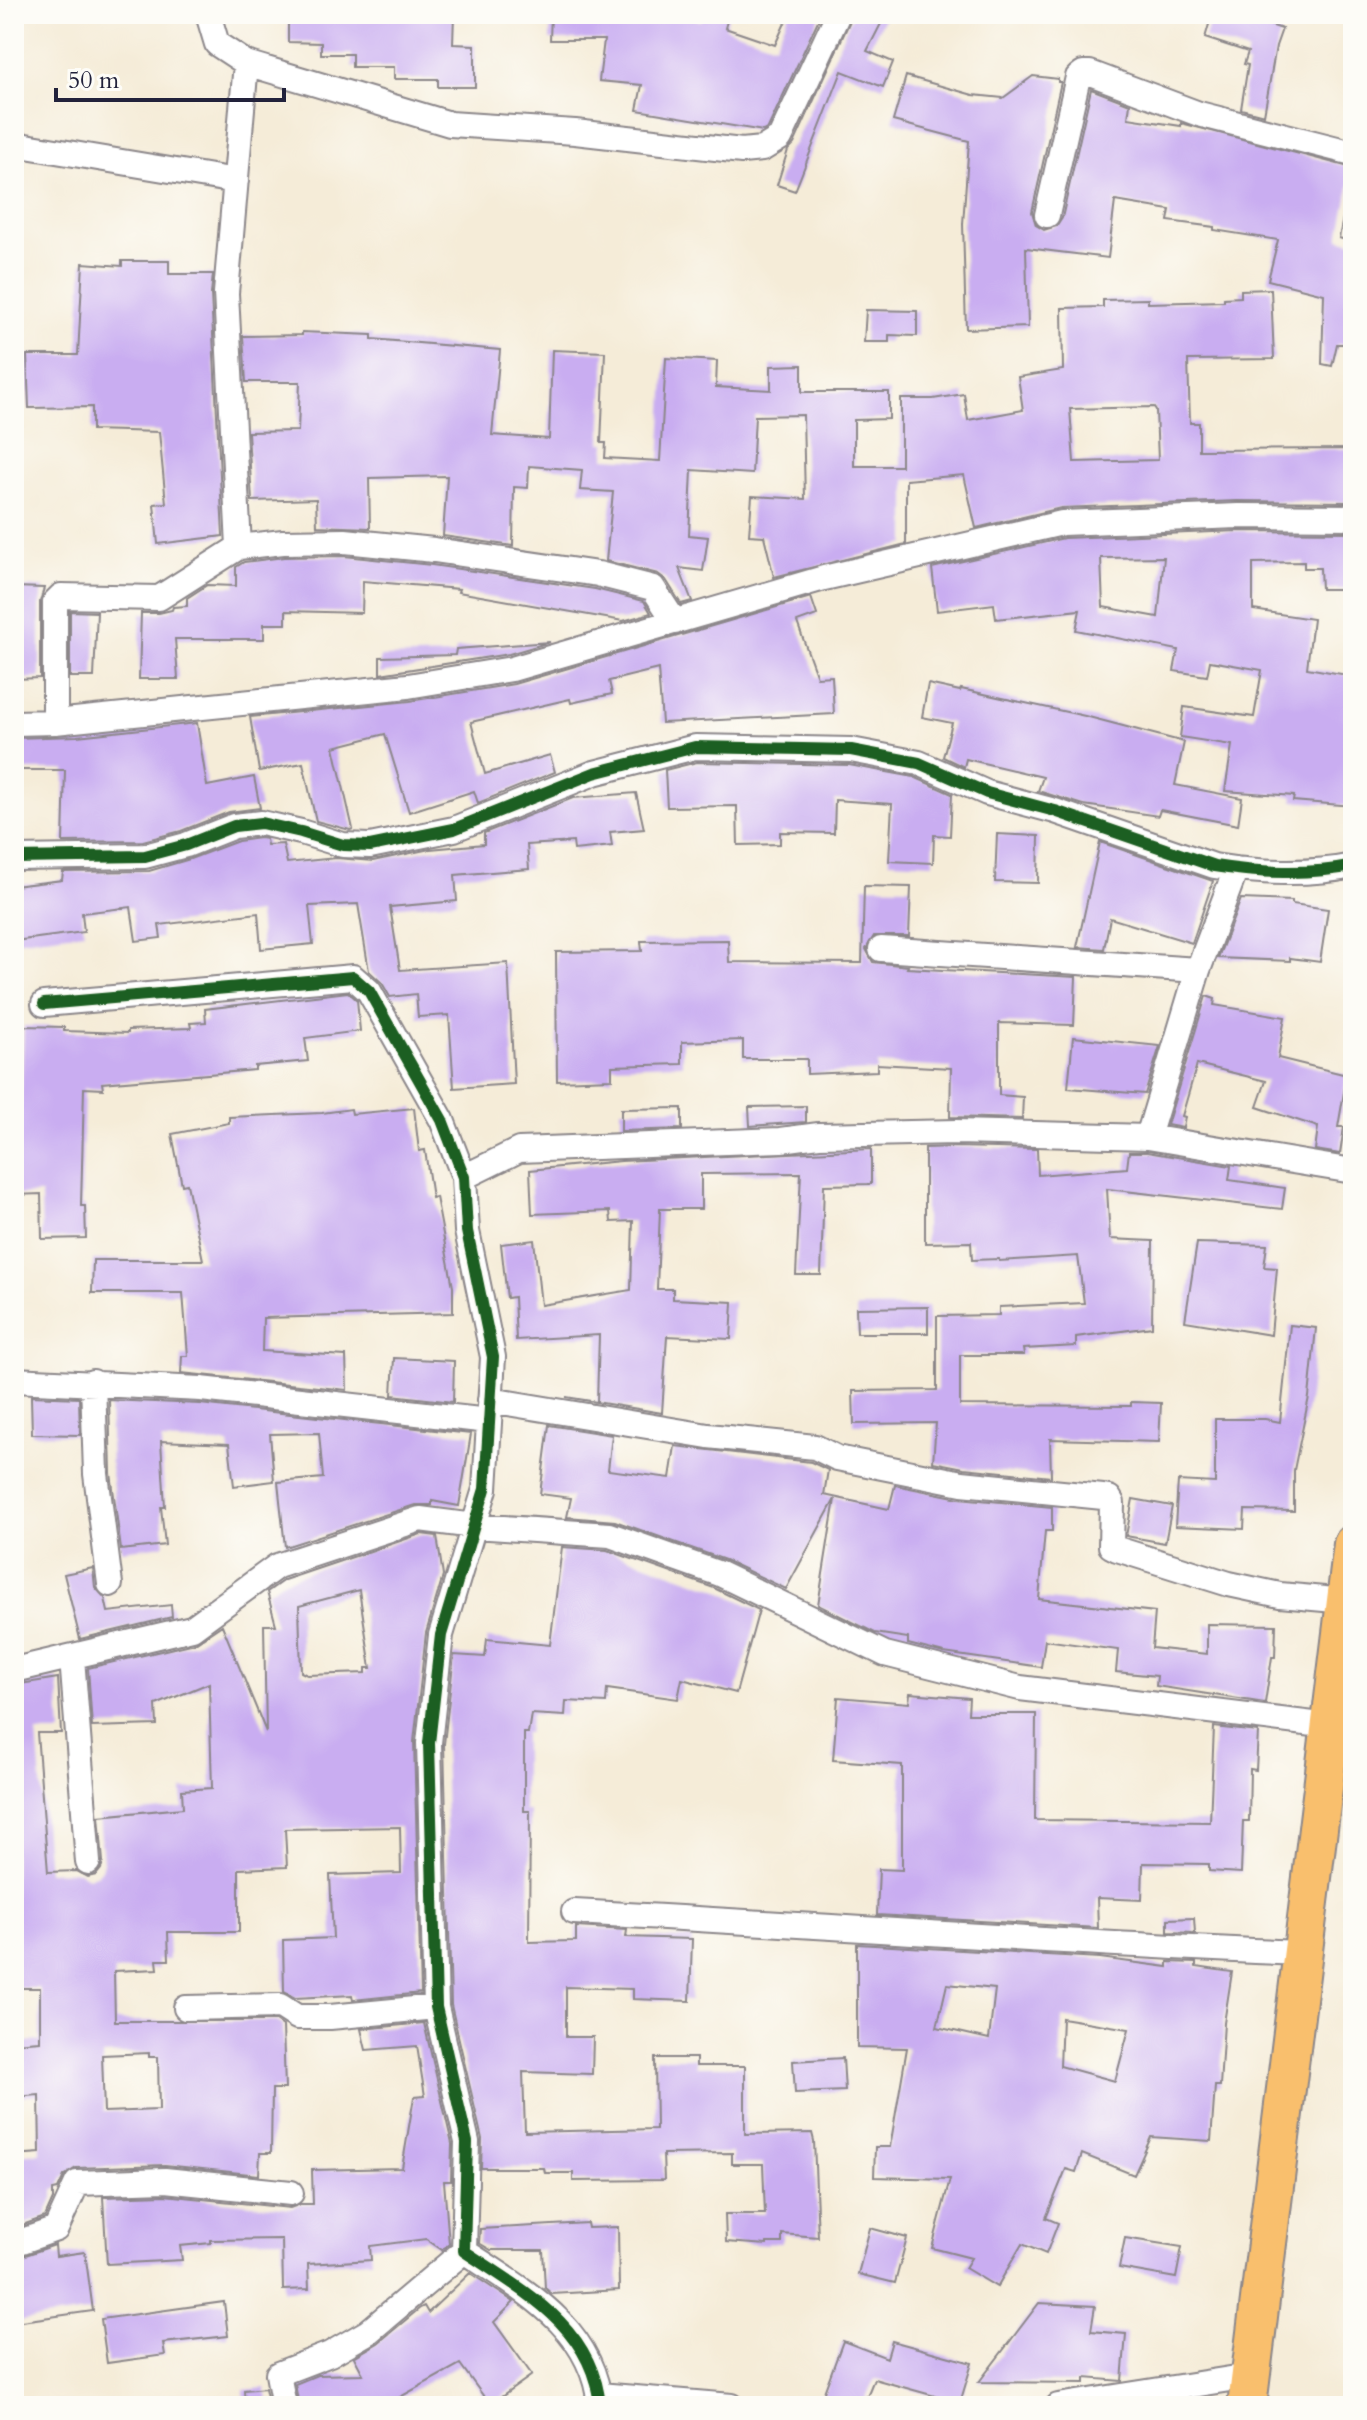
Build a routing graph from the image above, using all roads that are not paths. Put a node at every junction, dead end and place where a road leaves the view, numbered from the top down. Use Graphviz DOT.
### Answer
graph roads {
  1 [pos="208,14"];
  2 [pos="838,14"];
  3 [pos="246,63"];
  4 [pos="14,144"];
  5 [pos="1353,153"];
  6 [pos="236,181"];
  7 [pos="1047,215"];
  8 [pos="1353,517"];
  9 [pos="239,547"];
  10 [pos="675,622"];
  11 [pos="55,722"];
  12 [pos="14,723"];
  13 [pos="14,858"];
  14 [pos="1353,866"];
  15 [pos="1236,869"];
  16 [pos="881,949"];
  17 [pos="1198,970"];
  18 [pos="44,1004"];
  19 [pos="1148,1137"];
  20 [pos="1353,1171"];
  21 [pos="464,1177"];
  22 [pos="14,1380"];
  23 [pos="93,1382"];
  24 [pos="490,1411"];
  25 [pos="474,1526"];
  26 [pos="1353,1544"];
  27 [pos="110,1584"];
  28 [pos="1346,1601"];
  29 [pos="72,1658"];
  30 [pos="14,1670"];
  31 [pos="1330,1726"];
  32 [pos="88,1862"];
  33 [pos="574,1912"];
  34 [pos="1302,1953"];
  35 [pos="436,2007"];
  36 [pos="186,2008"];
  37 [pos="291,2193"];
  38 [pos="14,2244"];
  39 [pos="464,2251"];
  40 [pos="1248,2391"];
  41 [pos="600,2401"];
  42 [pos="284,2406"];
  43 [pos="732,2406"];
  44 [pos="1058,2406"];
  1 -- 3 [label="street"];
  2 -- 3 [label="street"];
  3 -- 6 [label="street"];
  4 -- 6 [label="street"];
  5 -- 7 [label="street"];
  6 -- 9 [label="street"];
  8 -- 10 [label="street"];
  9 -- 10 [label="street"];
  9 -- 11 [label="street"];
  10 -- 11 [label="street"];
  11 -- 12 [label="street"];
  13 -- 15 [label="street"];
  14 -- 15 [label="street"];
  15 -- 17 [label="street"];
  16 -- 17 [label="street"];
  17 -- 19 [label="street"];
  18 -- 21 [label="street"];
  19 -- 20 [label="street"];
  19 -- 21 [label="street"];
  21 -- 24 [label="street"];
  22 -- 23 [label="street"];
  23 -- 24 [label="street"];
  23 -- 27 [label="street"];
  24 -- 25 [label="street"];
  24 -- 28 [label="street"];
  25 -- 29 [label="street"];
  25 -- 31 [label="street"];
  25 -- 35 [label="street"];
  26 -- 28 [label="main road"];
  28 -- 31 [label="main road"];
  29 -- 30 [label="street"];
  29 -- 32 [label="street"];
  31 -- 34 [label="main road"];
  33 -- 34 [label="street"];
  34 -- 40 [label="main road"];
  35 -- 36 [label="street"];
  35 -- 39 [label="street"];
  37 -- 38 [label="street"];
  39 -- 41 [label="street"];
  39 -- 42 [label="street"];
  40 -- 44 [label="street"];
  41 -- 43 [label="street"];
}
